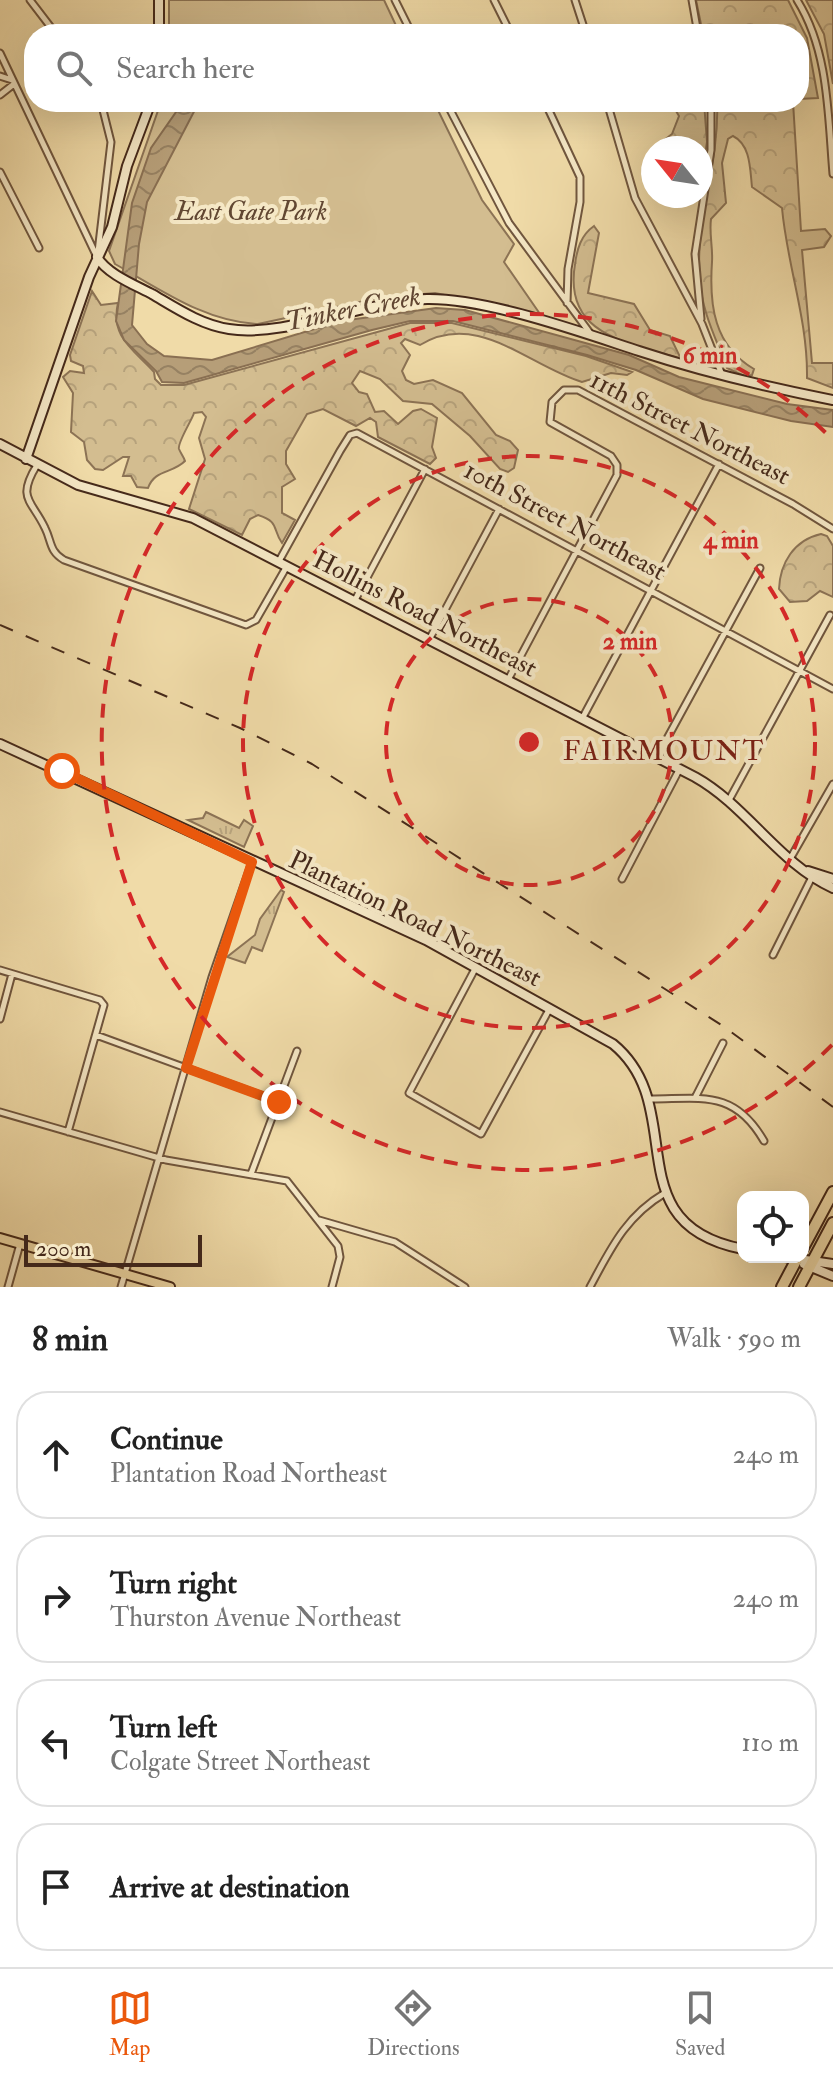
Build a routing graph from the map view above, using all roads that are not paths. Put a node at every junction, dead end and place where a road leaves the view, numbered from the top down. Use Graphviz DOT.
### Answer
graph roads {
  1 [pos="30,0"];
  2 [pos="159,0"];
  3 [pos="395,0"];
  4 [pos="494,0"];
  5 [pos="575,0"];
  6 [pos="692,0"];
  7 [pos="797,0"];
  8 [pos="48,24"];
  9 [pos="159,24"];
  10 [pos="407,24"];
  11 [pos="506,24"];
  12 [pos="583,24"];
  13 [pos="696,24"];
  14 [pos="0,53"];
  15 [pos="0,76"];
  16 [pos="13,82"];
  17 [pos="0,95"];
  18 [pos="24,105"];
  19 [pos="27,112"];
  20 [pos="104,112"];
  21 [pos="147,112"];
  22 [pos="451,112"];
  23 [pos="550,112"];
  24 [pos="610,112"];
  25 [pos="711,112"];
  26 [pos="0,172"];
  27 [pos="833,174"];
  28 [pos="39,248"];
  29 [pos="97,257"];
  30 [pos="567,304"];
  31 [pos="702,324"];
  32 [pos="591,334"];
  33 [pos="722,376"];
  34 [pos="833,400"];
  35 [pos="0,444"];
  36 [pos="26,459"];
  37 [pos="719,464"];
  38 [pos="37,465"];
  39 [pos="425,469"];
  40 [pos="499,509"];
  41 [pos="833,529"];
  42 [pos="576,550"];
  43 [pos="283,564"];
  44 [pos="760,568"];
  45 [pos="650,590"];
  46 [pos="355,600"];
  47 [pos="830,615"];
  48 [pos="725,631"];
  49 [pos="430,638"];
  50 [pos="799,671"];
  51 [pos="509,678"];
  52 [pos="833,689"];
  53 [pos="583,717"];
  54 [pos="0,744"];
  55 [pos="657,757"];
  56 [pos="679,769"];
  57 [pos="833,784"];
  58 [pos="729,800"];
  59 [pos="790,859"];
  60 [pos="252,862"];
  61 [pos="804,870"];
  62 [pos="812,877"];
  63 [pos="622,879"];
  64 [pos="833,879"];
  65 [pos="833,888"];
  66 [pos="773,955"];
  67 [pos="476,967"];
  68 [pos="0,970"];
  69 [pos="12,974"];
  70 [pos="550,1008"];
  71 [pos="0,1019"];
  72 [pos="96,1035"];
  73 [pos="723,1043"];
  74 [pos="297,1051"];
  75 [pos="186,1068"];
  76 [pos="696,1096"];
  77 [pos="651,1099"];
  78 [pos="279,1102"];
  79 [pos="0,1112"];
  80 [pos="68,1132"];
  81 [pos="764,1141"];
  82 [pos="159,1158"];
  83 [pos="251,1174"];
  84 [pos="833,1192"];
  85 [pos="665,1193"];
  86 [pos="319,1220"];
  87 [pos="833,1223"];
  88 [pos="809,1237"];
  89 [pos="0,1238"];
  90 [pos="20,1244"];
  91 [pos="737,1247"];
  92 [pos="794,1263"];
  93 [pos="811,1263"];
  94 [pos="833,1264"];
  95 [pos="126,1274"];
  96 [pos="833,1276"];
  97 [pos="8,1287"];
  98 [pos="121,1287"];
  99 [pos="170,1287"];
  100 [pos="332,1287"];
  101 [pos="465,1287"];
  102 [pos="590,1287"];
  103 [pos="782,1287"];
  104 [pos="799,1287"];
  1 -- 8 [label="street"];
  2 -- 9 [label="street"];
  3 -- 10 [label="street"];
  4 -- 11 [label="street"];
  5 -- 12 [label="street"];
  6 -- 13 [label="street"];
  7 -- 27 [label="street"];
  14 -- 16 [label="street"];
  15 -- 16 [label="street"];
  16 -- 17 [label="street"];
  16 -- 18 [label="street"];
  19 -- 29 [label="street"];
  20 -- 29 [label="street"];
  21 -- 29 [label="street"];
  22 -- 30 [label="street"];
  23 -- 30 [label="street"];
  24 -- 31 [label="street"];
  25 -- 31 [label="street"];
  26 -- 28 [label="street"];
  29 -- 32 [label="street"];
  29 -- 36 [label="street"];
  30 -- 32 [label="street"];
  31 -- 33 [label="street"];
  32 -- 33 [label="street"];
  33 -- 34 [label="street"];
  35 -- 36 [label="street, Hollins Road Northeast"];
  36 -- 38 [label="street, Hollins Road Northeast"];
  37 -- 41 [label="street, 11th Street Northeast"];
  37 -- 42 [label="street, 11th Street Northeast"];
  37 -- 45 [label="street"];
  38 -- 43 [label="street, Hollins Road Northeast"];
  38 -- 43 [label="street"];
  39 -- 40 [label="street, 10th Street Northeast"];
  39 -- 43 [label="street, 10th Street Northeast"];
  39 -- 46 [label="street"];
  40 -- 42 [label="street, 10th Street Northeast"];
  40 -- 49 [label="street"];
  42 -- 45 [label="street, 10th Street Northeast"];
  42 -- 51 [label="street"];
  43 -- 46 [label="street, Hollins Road Northeast"];
  44 -- 48 [label="street"];
  45 -- 48 [label="street, 10th Street Northeast"];
  45 -- 53 [label="street"];
  46 -- 49 [label="street, Hollins Road Northeast"];
  47 -- 50 [label="street"];
  48 -- 50 [label="street, 10th Street Northeast"];
  48 -- 55 [label="street"];
  49 -- 51 [label="street, Hollins Road Northeast"];
  50 -- 52 [label="street, 10th Street Northeast"];
  50 -- 58 [label="street"];
  51 -- 53 [label="street, Hollins Road Northeast"];
  53 -- 55 [label="street, Hollins Road Northeast"];
  54 -- 60 [label="street, Plantation Road Northeast"];
  55 -- 56 [label="street, Hollins Road Northeast"];
  56 -- 58 [label="street, Hollins Road Northeast"];
  56 -- 63 [label="street"];
  57 -- 59 [label="street"];
  58 -- 59 [label="street, Hollins Road Northeast"];
  59 -- 61 [label="street, Hollins Road Northeast"];
  60 -- 67 [label="street, Plantation Road Northeast"];
  60 -- 75 [label="street"];
  61 -- 62 [label="street, Hollins Road Northeast"];
  61 -- 64 [label="street, Hollins Road Northeast"];
  62 -- 65 [label="street, Hollins Road Northeast"];
  62 -- 66 [label="street"];
  67 -- 70 [label="street, Plantation Road Northeast"];
  67 -- 70 [label="street"];
  68 -- 69 [label="street"];
  69 -- 71 [label="street"];
  69 -- 72 [label="street"];
  70 -- 77 [label="street, Plantation Road Northeast"];
  72 -- 75 [label="street"];
  72 -- 80 [label="street"];
  73 -- 76 [label="street"];
  74 -- 78 [label="street"];
  75 -- 78 [label="street"];
  75 -- 82 [label="street"];
  76 -- 77 [label="street"];
  76 -- 81 [label="street"];
  77 -- 85 [label="street, Plantation Road Northeast"];
  78 -- 83 [label="street"];
  79 -- 80 [label="street"];
  80 -- 82 [label="street"];
  82 -- 83 [label="street"];
  82 -- 95 [label="street"];
  83 -- 86 [label="street"];
  84 -- 88 [label="highway"];
  85 -- 91 [label="street, Plantation Road Northeast"];
  85 -- 102 [label="street"];
  86 -- 100 [label="street"];
  86 -- 101 [label="street"];
  87 -- 93 [label="highway"];
  89 -- 90 [label="main road"];
  90 -- 95 [label="main road"];
  90 -- 97 [label="street"];
  92 -- 103 [label="highway"];
  93 -- 94 [label="street"];
  93 -- 96 [label="street"];
  93 -- 104 [label="highway"];
  95 -- 98 [label="street"];
  95 -- 99 [label="main road"];
}
